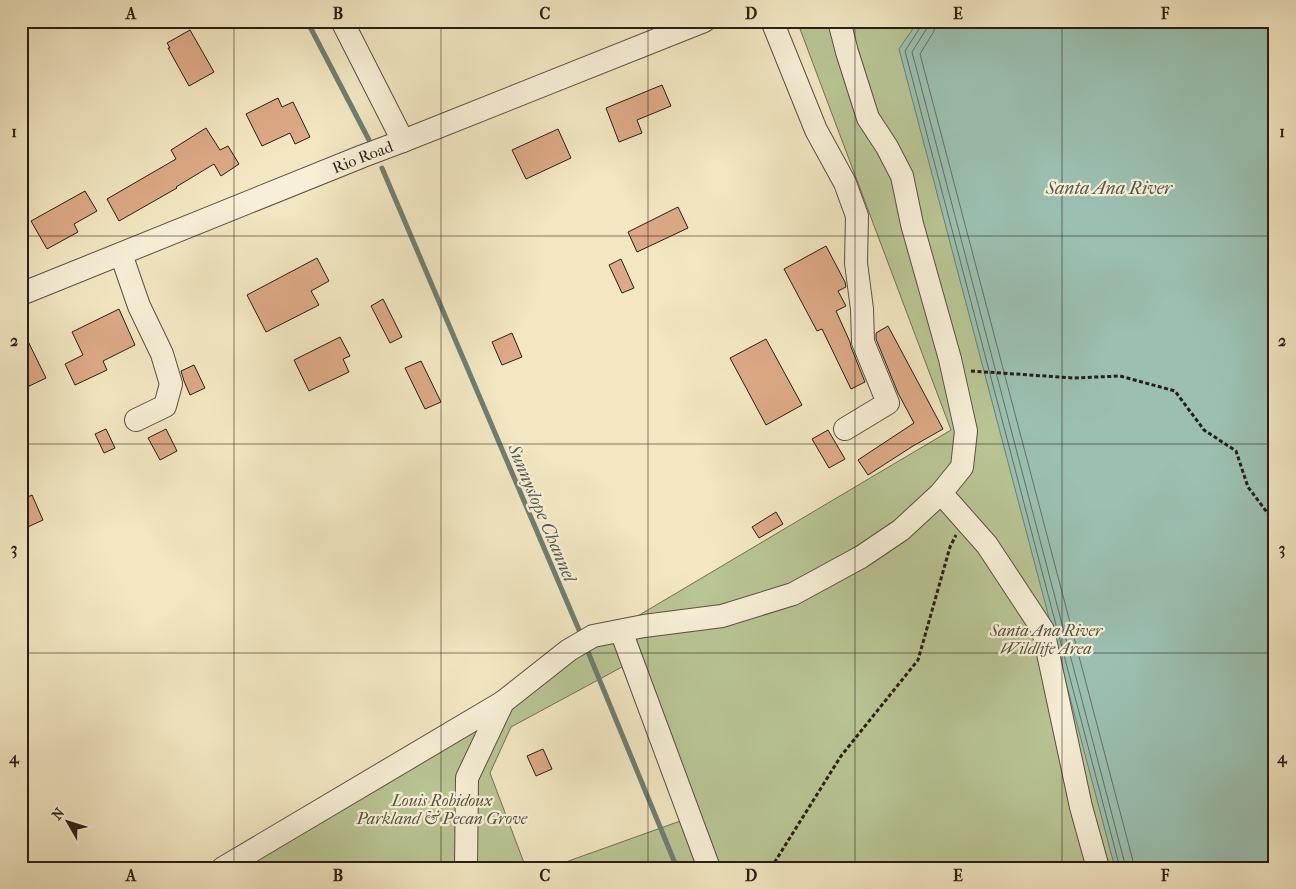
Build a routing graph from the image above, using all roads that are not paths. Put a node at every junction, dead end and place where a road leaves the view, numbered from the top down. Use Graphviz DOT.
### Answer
graph roads {
  1 [pos="342,21"];
  2 [pos="704,21"];
  3 [pos="772,21"];
  4 [pos="839,21"];
  5 [pos="394,145"];
  6 [pos="121,254"];
  7 [pos="21,294"];
  8 [pos="136,420"];
  9 [pos="845,429"];
  10 [pos="941,493"];
  11 [pos="621,631"];
  12 [pos="503,702"];
  13 [pos="223,868"];
  14 [pos="466,868"];
  15 [pos="708,868"];
  16 [pos="1098,868"];
  1 -- 5 [label="street"];
  2 -- 5 [label="street, Rio Road"];
  3 -- 9 [label="street"];
  4 -- 10 [label="street"];
  5 -- 6 [label="street, Rio Road"];
  6 -- 7 [label="street, Rio Road"];
  6 -- 8 [label="street"];
  10 -- 11 [label="street"];
  10 -- 16 [label="street"];
  11 -- 12 [label="street"];
  11 -- 15 [label="street"];
  12 -- 13 [label="street"];
  12 -- 14 [label="street"];
}
